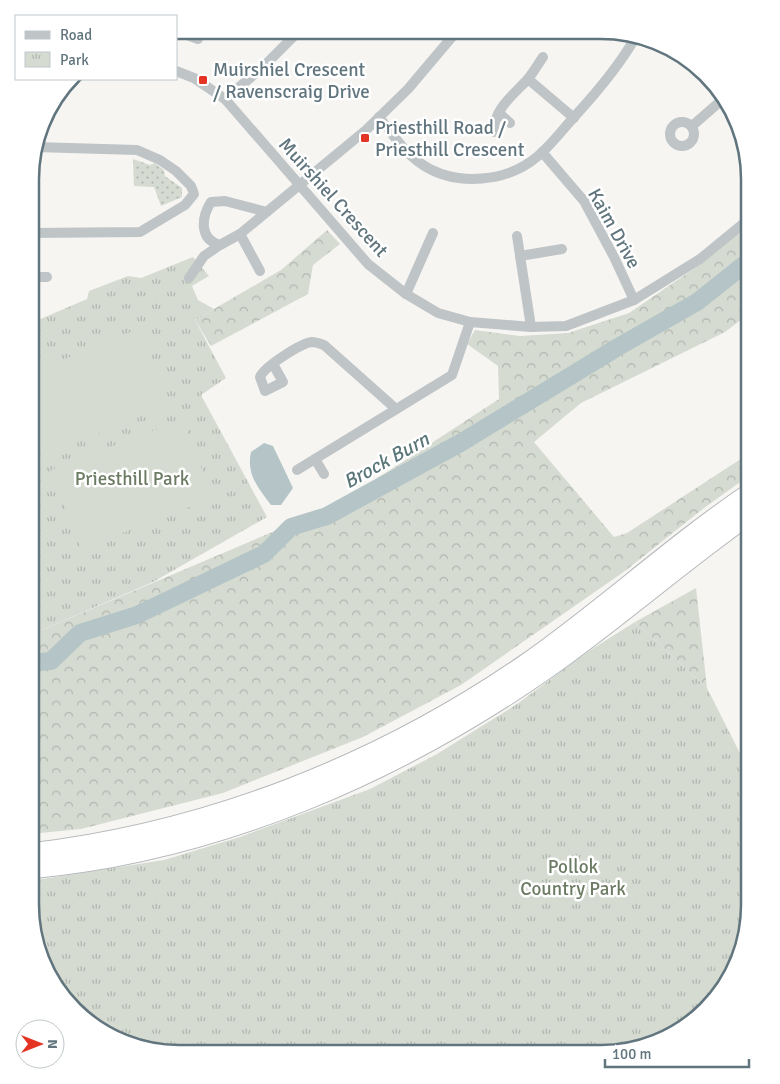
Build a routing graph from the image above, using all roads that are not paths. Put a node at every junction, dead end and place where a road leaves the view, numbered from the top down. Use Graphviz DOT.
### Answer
graph roads {
  1 [pos="291,39"];
  2 [pos="450,39"];
  3 [pos="632,43"];
  4 [pos="543,57"];
  5 [pos="178,72"];
  6 [pos="528,79"];
  7 [pos="225,99"];
  8 [pos="719,103"];
  9 [pos="498,113"];
  10 [pos="379,117"];
  11 [pos="574,118"];
  12 [pos="510,123"];
  13 [pos="692,126"];
  14 [pos="494,132"];
  15 [pos="42,147"];
  16 [pos="542,152"];
  17 [pos="298,185"];
  18 [pos="267,212"];
  19 [pos="741,225"];
  20 [pos="433,232"];
  21 [pos="39,233"];
  22 [pos="240,234"];
  23 [pos="518,236"];
  24 [pos="220,245"];
  25 [pos="562,249"];
  26 [pos="520,256"];
  27 [pos="260,271"];
  28 [pos="39,277"];
  29 [pos="47,277"];
  30 [pos="189,278"];
  31 [pos="406,294"];
  32 [pos="634,300"];
  33 [pos="470,322"];
  34 [pos="531,327"];
  35 [pos="272,364"];
  36 [pos="396,409"];
  37 [pos="315,459"];
  38 [pos="297,470"];
  39 [pos="324,474"];
  40 [pos="741,504"];
  41 [pos="741,505"];
  42 [pos="39,852"];
  43 [pos="39,868"];
  1 -- 7 [label="street"];
  2 -- 10 [label="street"];
  3 -- 11 [label="street"];
  4 -- 6 [label="street"];
  5 -- 7 [label="street, Muirshiel Crescent"];
  6 -- 9 [label="street"];
  6 -- 11 [label="street"];
  7 -- 17 [label="street, Muirshiel Crescent"];
  8 -- 13 [label="street"];
  9 -- 12 [label="street"];
  9 -- 14 [label="street"];
  10 -- 16 [label="street"];
  10 -- 17 [label="street"];
  11 -- 16 [label="street"];
  15 -- 21 [label="street"];
  16 -- 32 [label="street, Kaim Drive"];
  17 -- 18 [label="street"];
  17 -- 31 [label="street, Muirshiel Crescent"];
  18 -- 22 [label="street"];
  18 -- 24 [label="street"];
  19 -- 32 [label="street, Muirshiel Crescent"];
  20 -- 31 [label="street"];
  22 -- 24 [label="street"];
  22 -- 27 [label="street"];
  23 -- 26 [label="street"];
  24 -- 30 [label="street"];
  25 -- 26 [label="street"];
  26 -- 34 [label="street"];
  28 -- 29 [label="street"];
  31 -- 33 [label="street, Muirshiel Crescent"];
  32 -- 34 [label="street, Muirshiel Crescent"];
  33 -- 34 [label="street, Muirshiel Crescent"];
  33 -- 36 [label="street"];
  35 -- 36 [label="street"];
  36 -- 37 [label="street"];
  37 -- 38 [label="street"];
  37 -- 39 [label="street"];
  40 -- 42 [label="highway"];
  41 -- 43 [label="highway"];
}
